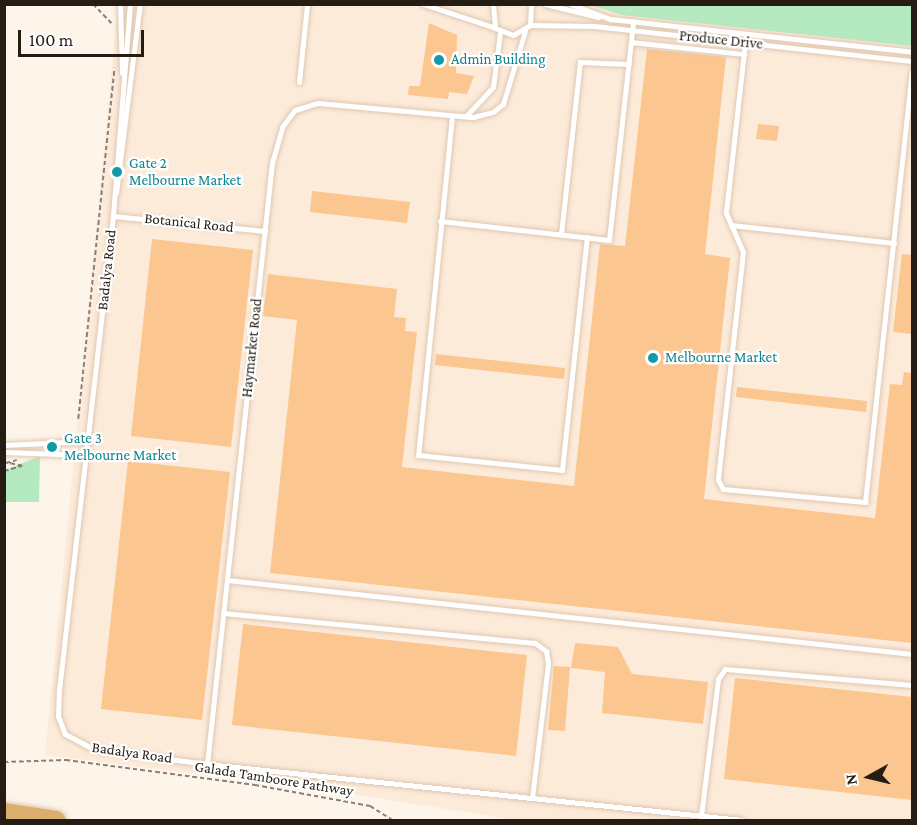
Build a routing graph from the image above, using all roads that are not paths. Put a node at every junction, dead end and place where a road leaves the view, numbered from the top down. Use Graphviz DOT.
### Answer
graph roads {
  1 [pos="120,4"];
  2 [pos="130,4"];
  3 [pos="140,4"];
  4 [pos="307,4"];
  5 [pos="423,4"];
  6 [pos="493,4"];
  7 [pos="531,4"];
  8 [pos="545,4"];
  9 [pos="570,4"];
  10 [pos="610,19"];
  11 [pos="633,21"];
  12 [pos="530,25"];
  13 [pos="495,27"];
  14 [pos="632,30"];
  15 [pos="525,31"];
  16 [pos="500,32"];
  17 [pos="746,34"];
  18 [pos="631,42"];
  19 [pos="746,42"];
  20 [pos="912,52"];
  21 [pos="744,54"];
  22 [pos="912,60"];
  23 [pos="629,64"];
  24 [pos="912,72"];
  25 [pos="299,82"];
  26 [pos="911,104"];
  27 [pos="122,105"];
  28 [pos="452,116"];
  29 [pos="466,116"];
  30 [pos="114,197"];
  31 [pos="113,216"];
  32 [pos="440,222"];
  33 [pos="731,225"];
  34 [pos="265,231"];
  35 [pos="561,234"];
  36 [pos="587,237"];
  37 [pos="894,243"];
  38 [pos="88,441"];
  39 [pos="4,446"];
  40 [pos="4,452"];
  41 [pos="87,455"];
  42 [pos="227,580"];
  43 [pos="223,613"];
  44 [pos="912,654"];
  45 [pos="912,685"];
  46 [pos="207,764"];
  47 [pos="532,798"];
  48 [pos="4,812"];
  49 [pos="701,816"];
  50 [pos="56,820"];
  51 [pos="742,820"];
  1 -- 27 [label="lane"];
  2 -- 27 [label="lane, Badalya Road"];
  3 -- 30 [label="lane, Badalya Road"];
  4 -- 25 [label="lane"];
  5 -- 13 [label="lane"];
  6 -- 13 [label="lane"];
  7 -- 12 [label="lane"];
  8 -- 10 [label="lane, Produce Drive"];
  9 -- 10 [label="lane, Produce Drive"];
  10 -- 11 [label="lane, Produce Drive"];
  11 -- 14 [label="lane"];
  11 -- 17 [label="lane, Produce Drive"];
  12 -- 14 [label="lane, Produce Drive"];
  12 -- 15 [label="lane"];
  13 -- 16 [label="lane"];
  14 -- 18 [label="lane"];
  14 -- 19 [label="lane, Produce Drive"];
  15 -- 16 [label="lane"];
  15 -- 29 [label="lane, Haymarket Road"];
  16 -- 29 [label="lane"];
  17 -- 19 [label="lane"];
  17 -- 20 [label="lane, Produce Drive"];
  18 -- 21 [label="lane"];
  18 -- 23 [label="lane"];
  19 -- 21 [label="lane"];
  19 -- 22 [label="lane, Produce Drive"];
  21 -- 33 [label="lane"];
  23 -- 35 [label="lane"];
  23 -- 36 [label="lane"];
  24 -- 26 [label="lane"];
  26 -- 37 [label="lane"];
  27 -- 30 [label="lane, Badalya Road"];
  28 -- 29 [label="lane, Haymarket Road"];
  28 -- 32 [label="lane"];
  28 -- 34 [label="lane, Haymarket Road"];
  30 -- 31 [label="lane, Badalya Road"];
  31 -- 34 [label="lane, Botanical Road"];
  31 -- 38 [label="lane, Badalya Road"];
  32 -- 35 [label="lane"];
  32 -- 36 [label="lane"];
  33 -- 37 [label="lane"];
  33 -- 37 [label="lane"];
  34 -- 42 [label="lane, Haymarket Road"];
  35 -- 36 [label="lane"];
  38 -- 39 [label="lane"];
  38 -- 41 [label="lane, Badalya Road"];
  40 -- 41 [label="lane"];
  41 -- 46 [label="lane, Badalya Road"];
  42 -- 43 [label="lane, Haymarket Road"];
  42 -- 44 [label="lane"];
  43 -- 46 [label="lane, Haymarket Road"];
  43 -- 47 [label="lane"];
  45 -- 49 [label="lane"];
  46 -- 47 [label="lane, Badalya Road"];
  47 -- 49 [label="lane, Badalya Road"];
  48 -- 50 [label="highway"];
  49 -- 51 [label="lane, Badalya Road"];
}
